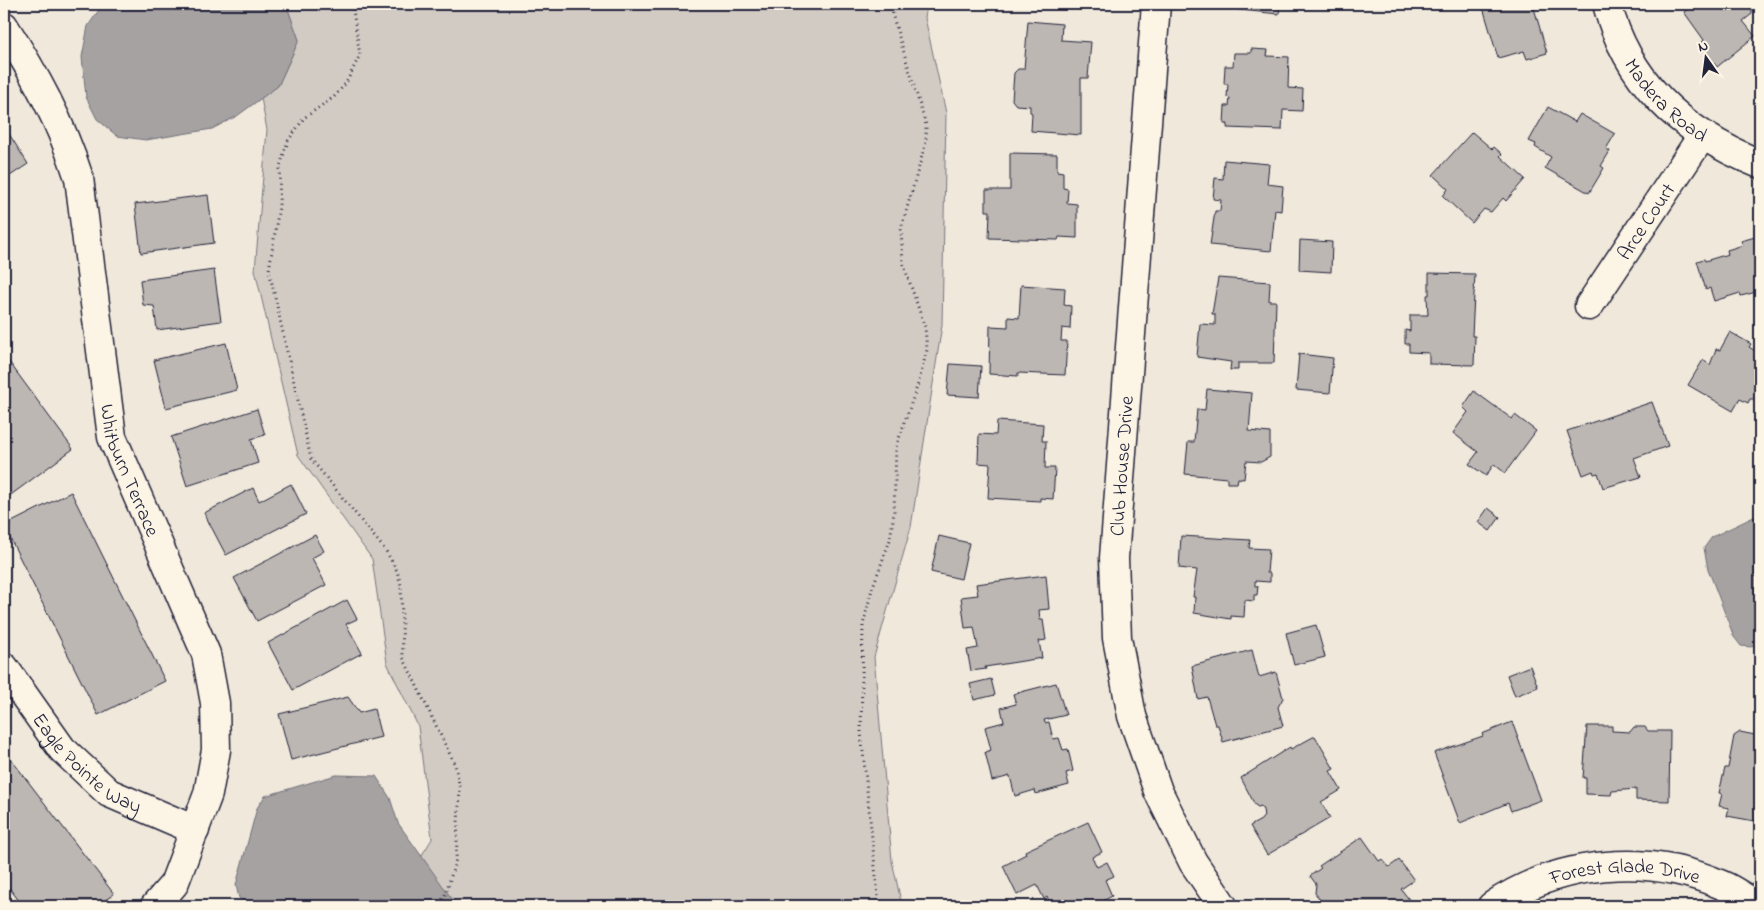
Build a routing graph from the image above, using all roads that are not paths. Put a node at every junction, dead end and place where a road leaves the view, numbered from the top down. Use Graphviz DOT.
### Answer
graph roads {
  1 [pos="1156,4"];
  2 [pos="1608,4"];
  3 [pos="4,26"];
  4 [pos="1702,136"];
  5 [pos="1760,164"];
  6 [pos="1589,306"];
  7 [pos="4,667"];
  8 [pos="195,830"];
  9 [pos="155,906"];
  10 [pos="1223,906"];
  11 [pos="1492,906"];
  12 [pos="1758,906"];
  1 -- 10 [label="street, Club House Drive"];
  2 -- 4 [label="street, Madera Road"];
  3 -- 8 [label="street, Whitburn Terrace"];
  4 -- 5 [label="street, Madera Road"];
  4 -- 6 [label="street, Arce Court"];
  7 -- 8 [label="street, Eagle Pointe Way"];
  8 -- 9 [label="street, Whitburn Terrace"];
  11 -- 12 [label="street, Forest Glade Drive"];
}
